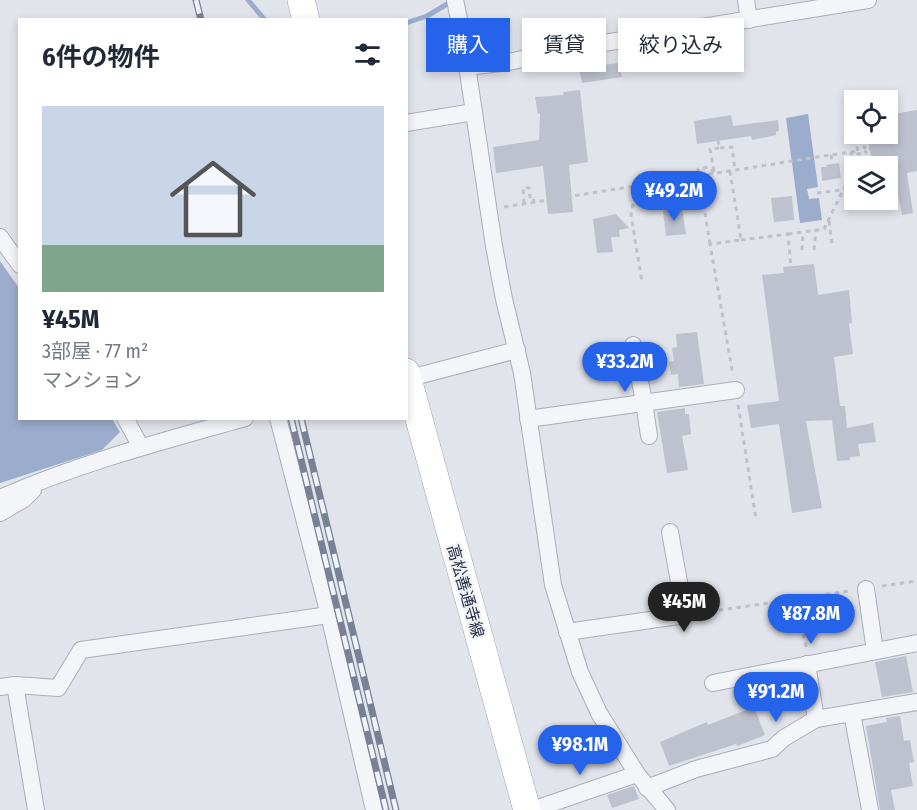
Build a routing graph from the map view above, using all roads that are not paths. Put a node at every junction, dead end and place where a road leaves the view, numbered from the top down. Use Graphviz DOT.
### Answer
graph roads {
  1 [pos="301,0"];
  2 [pos="455,0"];
  3 [pos="746,0"];
  4 [pos="868,0"];
  5 [pos="306,18"];
  6 [pos="458,18"];
  7 [pos="749,20"];
  8 [pos="510,62"];
  9 [pos="468,72"];
  10 [pos="474,112"];
  11 [pos="408,123"];
  12 [pos="0,237"];
  13 [pos="18,262"];
  14 [pos="633,345"];
  15 [pos="517,350"];
  16 [pos="408,377"];
  17 [pos="408,381"];
  18 [pos="736,390"];
  19 [pos="644,402"];
  20 [pos="528,419"];
  21 [pos="126,420"];
  22 [pos="240,420"];
  23 [pos="279,420"];
  24 [pos="649,436"];
  25 [pos="141,447"];
  26 [pos="42,480"];
  27 [pos="0,498"];
  28 [pos="0,513"];
  29 [pos="670,532"];
  30 [pos="866,589"];
  31 [pos="329,615"];
  32 [pos="567,632"];
  33 [pos="917,644"];
  34 [pos="875,651"];
  35 [pos="807,664"];
  36 [pos="713,683"];
  37 [pos="8,686"];
  38 [pos="917,702"];
  39 [pos="852,713"];
  40 [pos="816,719"];
  41 [pos="637,774"];
  42 [pos="648,788"];
  43 [pos="36,810"];
  44 [pos="374,810"];
  45 [pos="527,810"];
  46 [pos="532,810"];
  47 [pos="668,810"];
  48 [pos="870,810"];
  1 -- 5 [label="main road"];
  2 -- 6 [label="street"];
  3 -- 7 [label="street"];
  4 -- 7 [label="street"];
  7 -- 8 [label="street"];
  9 -- 10 [label="street"];
  10 -- 11 [label="street"];
  10 -- 15 [label="street"];
  12 -- 13 [label="street"];
  14 -- 19 [label="street"];
  15 -- 16 [label="street"];
  15 -- 20 [label="street"];
  17 -- 45 [label="main road, 高松善通寺線"];
  18 -- 19 [label="street"];
  19 -- 20 [label="street"];
  19 -- 24 [label="street"];
  20 -- 32 [label="street"];
  21 -- 25 [label="street"];
  22 -- 25 [label="street"];
  23 -- 31 [label="street"];
  25 -- 26 [label="street"];
  26 -- 27 [label="street"];
  26 -- 28 [label="street"];
  29 -- 32 [label="street"];
  30 -- 34 [label="street"];
  31 -- 37 [label="street"];
  31 -- 44 [label="street"];
  32 -- 41 [label="street"];
  33 -- 34 [label="street"];
  34 -- 35 [label="street"];
  35 -- 36 [label="street"];
  35 -- 40 [label="street"];
  37 -- 43 [label="street"];
  38 -- 39 [label="street"];
  39 -- 40 [label="street"];
  39 -- 48 [label="street"];
  40 -- 42 [label="street"];
  41 -- 42 [label="street"];
  41 -- 46 [label="street"];
  42 -- 47 [label="street"];
}
